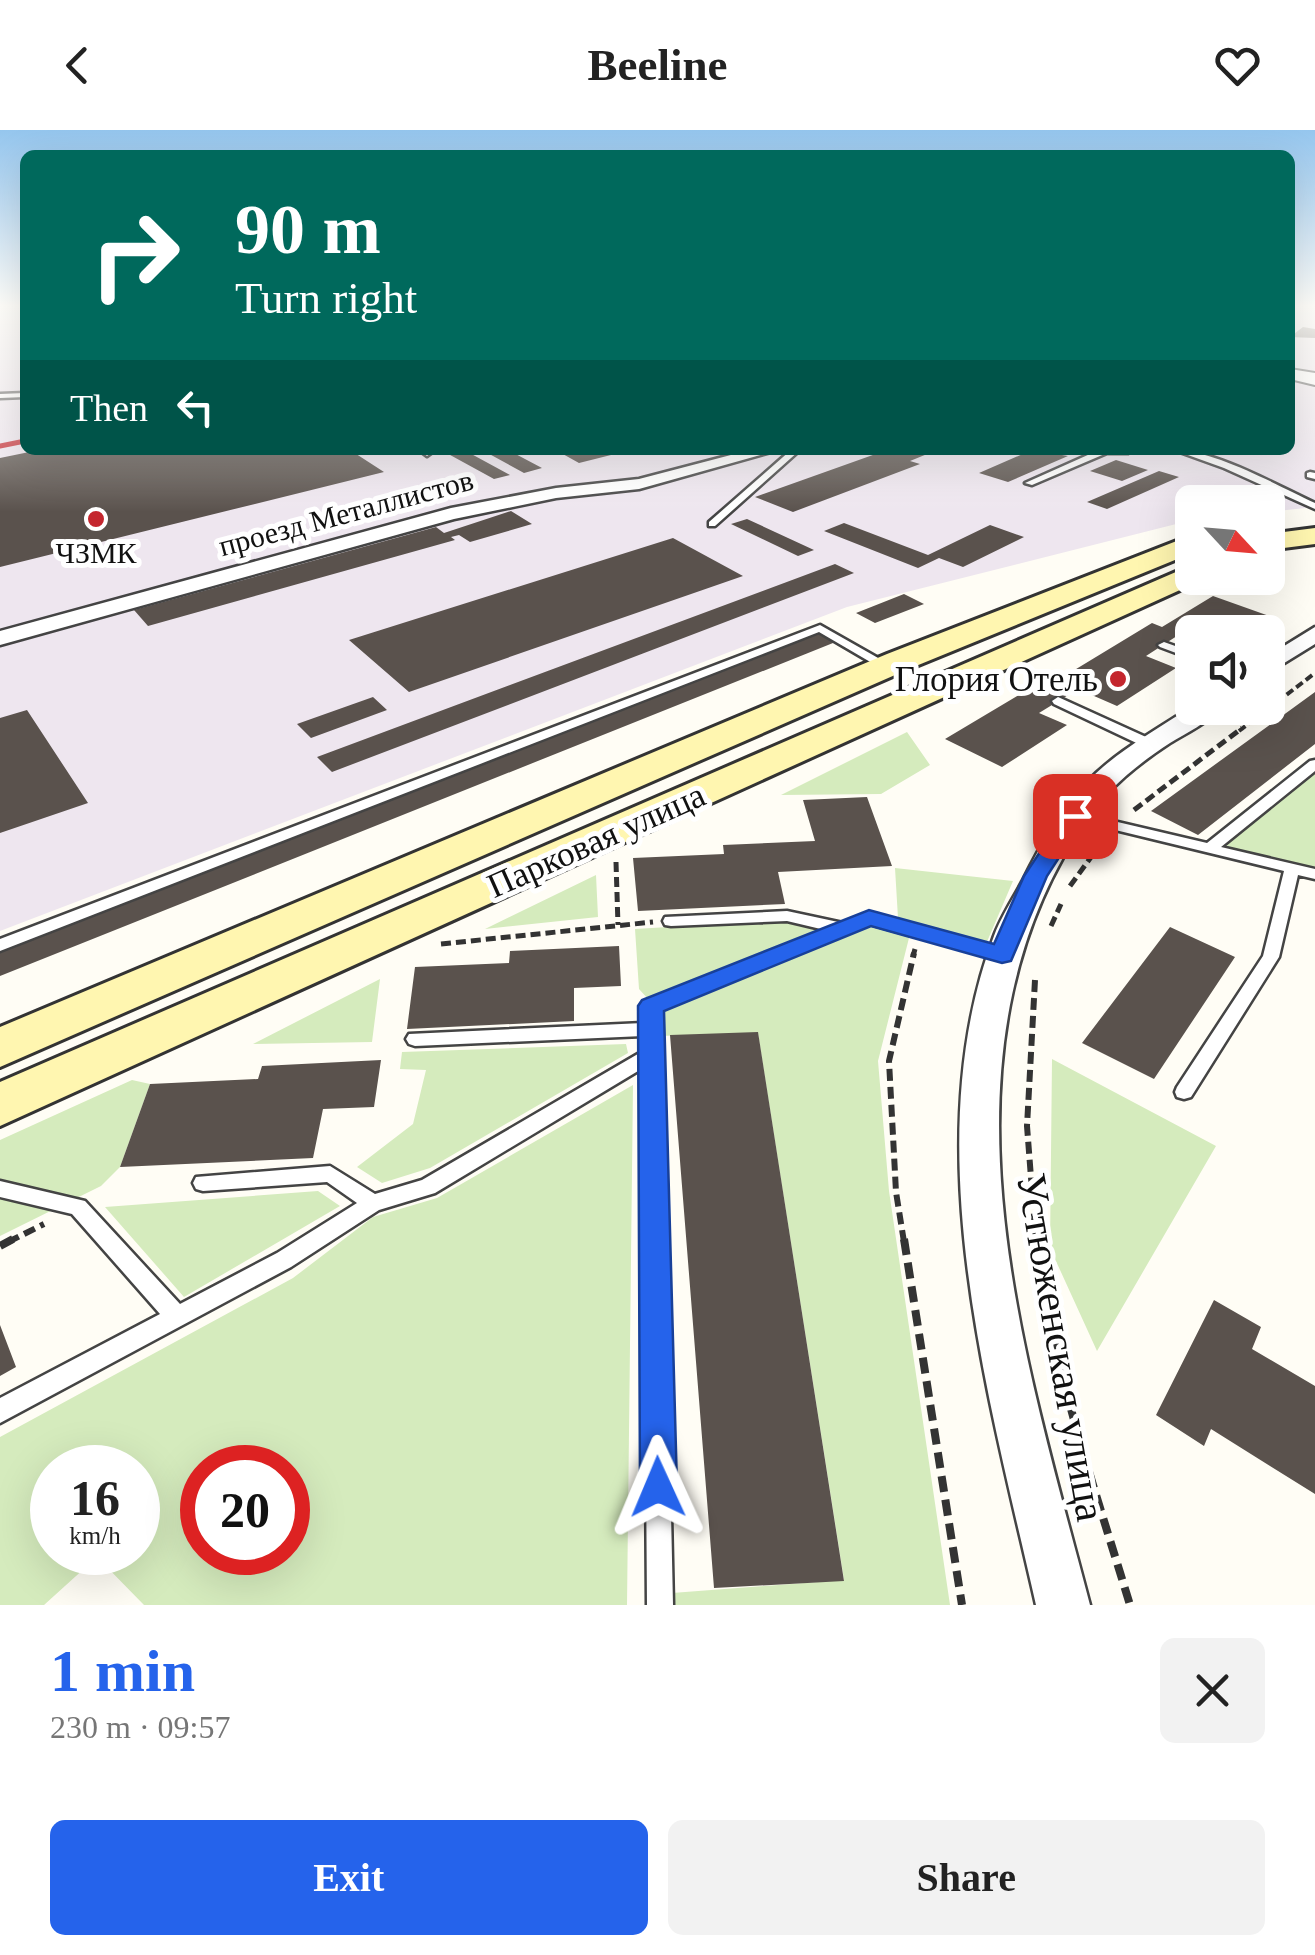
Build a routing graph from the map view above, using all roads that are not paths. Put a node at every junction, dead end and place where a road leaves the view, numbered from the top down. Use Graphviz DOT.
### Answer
graph roads {
  1 [pos="751,455"];
  2 [pos="790,455"];
  3 [pos="1094,455"];
  4 [pos="1193,455"];
  5 [pos="1029,484"];
  6 [pos="1315,506"];
  7 [pos="1315,520"];
  8 [pos="1285,523"];
  9 [pos="712,524"];
  10 [pos="1315,536"];
  11 [pos="1285,540"];
  12 [pos="1175,550"];
  13 [pos="1175,582"];
  14 [pos="1315,634"];
  15 [pos="0,638"];
  16 [pos="1164,644"];
  17 [pos="1175,649"];
  18 [pos="1285,654"];
  19 [pos="888,666"];
  20 [pos="1058,701"];
  21 [pos="1182,725"];
  22 [pos="1152,745"];
  23 [pos="1315,764"];
  24 [pos="1075,816"];
  25 [pos="1210,848"];
  26 [pos="1292,868"];
  27 [pos="1315,874"];
  28 [pos="672,921"];
  29 [pos="843,928"];
  30 [pos="0,945"];
  31 [pos="1002,954"];
  32 [pos="652,1029"];
  33 [pos="414,1039"];
  34 [pos="0,1048"];
  35 [pos="652,1054"];
  36 [pos="1184,1092"];
  37 [pos="0,1105"];
  38 [pos="203,1183"];
  39 [pos="0,1190"];
  40 [pos="373,1203"];
  41 [pos="175,1315"];
  42 [pos="0,1410"];
  43 [pos="660,1605"];
  44 [pos="1063,1605"];
  1 -- 15 [label="street, проезд Металлистов"];
  2 -- 9 [label="lane"];
  3 -- 5 [label="lane"];
  4 -- 6 [label="lane"];
  7 -- 8 [label="main road"];
  10 -- 11 [label="main road"];
  12 -- 19 [label="main road, Парковая улица"];
  13 -- 37 [label="main road, Парковая улица"];
  14 -- 18 [label="street"];
  16 -- 17 [label="lane"];
  19 -- 30 [label="lane"];
  19 -- 34 [label="main road, Парковая улица"];
  20 -- 22 [label="lane"];
  21 -- 22 [label="street, Устюженская улица"];
  22 -- 24 [label="street, Устюженская улица"];
  23 -- 25 [label="lane"];
  24 -- 25 [label="lane"];
  24 -- 31 [label="street, Устюженская улица"];
  25 -- 26 [label="lane"];
  26 -- 27 [label="lane"];
  26 -- 36 [label="lane"];
  28 -- 29 [label="lane"];
  29 -- 31 [label="lane"];
  29 -- 32 [label="lane"];
  31 -- 44 [label="street, Устюженская улица"];
  32 -- 33 [label="lane"];
  32 -- 35 [label="lane"];
  35 -- 40 [label="lane"];
  35 -- 43 [label="lane"];
  38 -- 40 [label="lane"];
  39 -- 41 [label="lane"];
  40 -- 41 [label="lane"];
  41 -- 42 [label="lane"];
}
